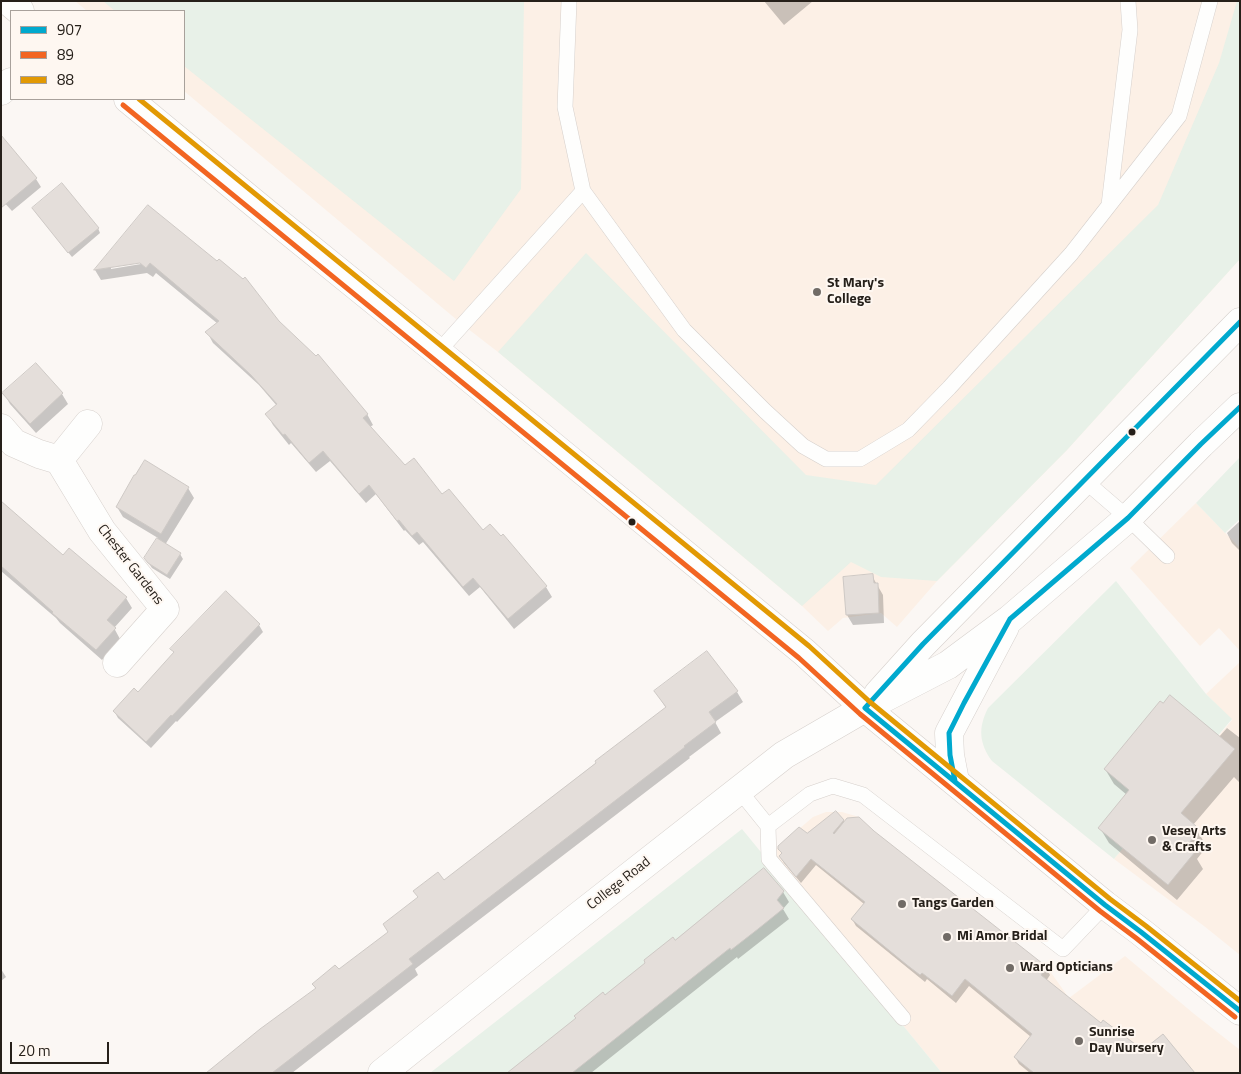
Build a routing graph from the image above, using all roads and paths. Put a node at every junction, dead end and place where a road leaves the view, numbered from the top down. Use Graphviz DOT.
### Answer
graph roads {
  1 [pos="8,1"];
  2 [pos="569,1"];
  3 [pos="1128,1"];
  4 [pos="1210,1"];
  5 [pos="19,10"];
  6 [pos="129,100"];
  7 [pos="583,191"];
  8 [pos="1108,206"];
  9 [pos="1240,322"];
  10 [pos="438,352"];
  11 [pos="1240,407"];
  12 [pos="88,424"];
  13 [pos="1,428"];
  14 [pos="59,460"];
  15 [pos="1085,481"];
  16 [pos="1128,518"];
  17 [pos="1167,556"];
  18 [pos="1010,619"];
  19 [pos="117,663"];
  20 [pos="865,708"];
  21 [pos="955,781"];
  22 [pos="738,790"];
  23 [pos="768,826"];
  24 [pos="1105,904"];
  25 [pos="1240,1011"];
  26 [pos="903,1018"];
  27 [pos="382,1073"];
  1 -- 5 [label="main road"];
  2 -- 7 [label="lane"];
  3 -- 8 [label="lane"];
  4 -- 8 [label="lane"];
  6 -- 10 [label="main road"];
  7 -- 8 [label="lane"];
  7 -- 10 [label="lane"];
  9 -- 15 [label="main road, College Road"];
  10 -- 20 [label="main road"];
  11 -- 16 [label="main road, College Road"];
  12 -- 14 [label="main road"];
  13 -- 14 [label="main road"];
  14 -- 19 [label="main road, Chester Gardens"];
  15 -- 16 [label="lane"];
  15 -- 20 [label="main road, College Road"];
  16 -- 17 [label="lane"];
  16 -- 18 [label="main road, College Road"];
  18 -- 20 [label="main road, College Road"];
  18 -- 21 [label="main road, College Road"];
  20 -- 21 [label="main road"];
  20 -- 22 [label="main road, College Road"];
  21 -- 24 [label="main road"];
  22 -- 23 [label="lane"];
  22 -- 27 [label="main road, College Road"];
  23 -- 24 [label="lane"];
  23 -- 26 [label="lane"];
  24 -- 25 [label="main road"];
}
